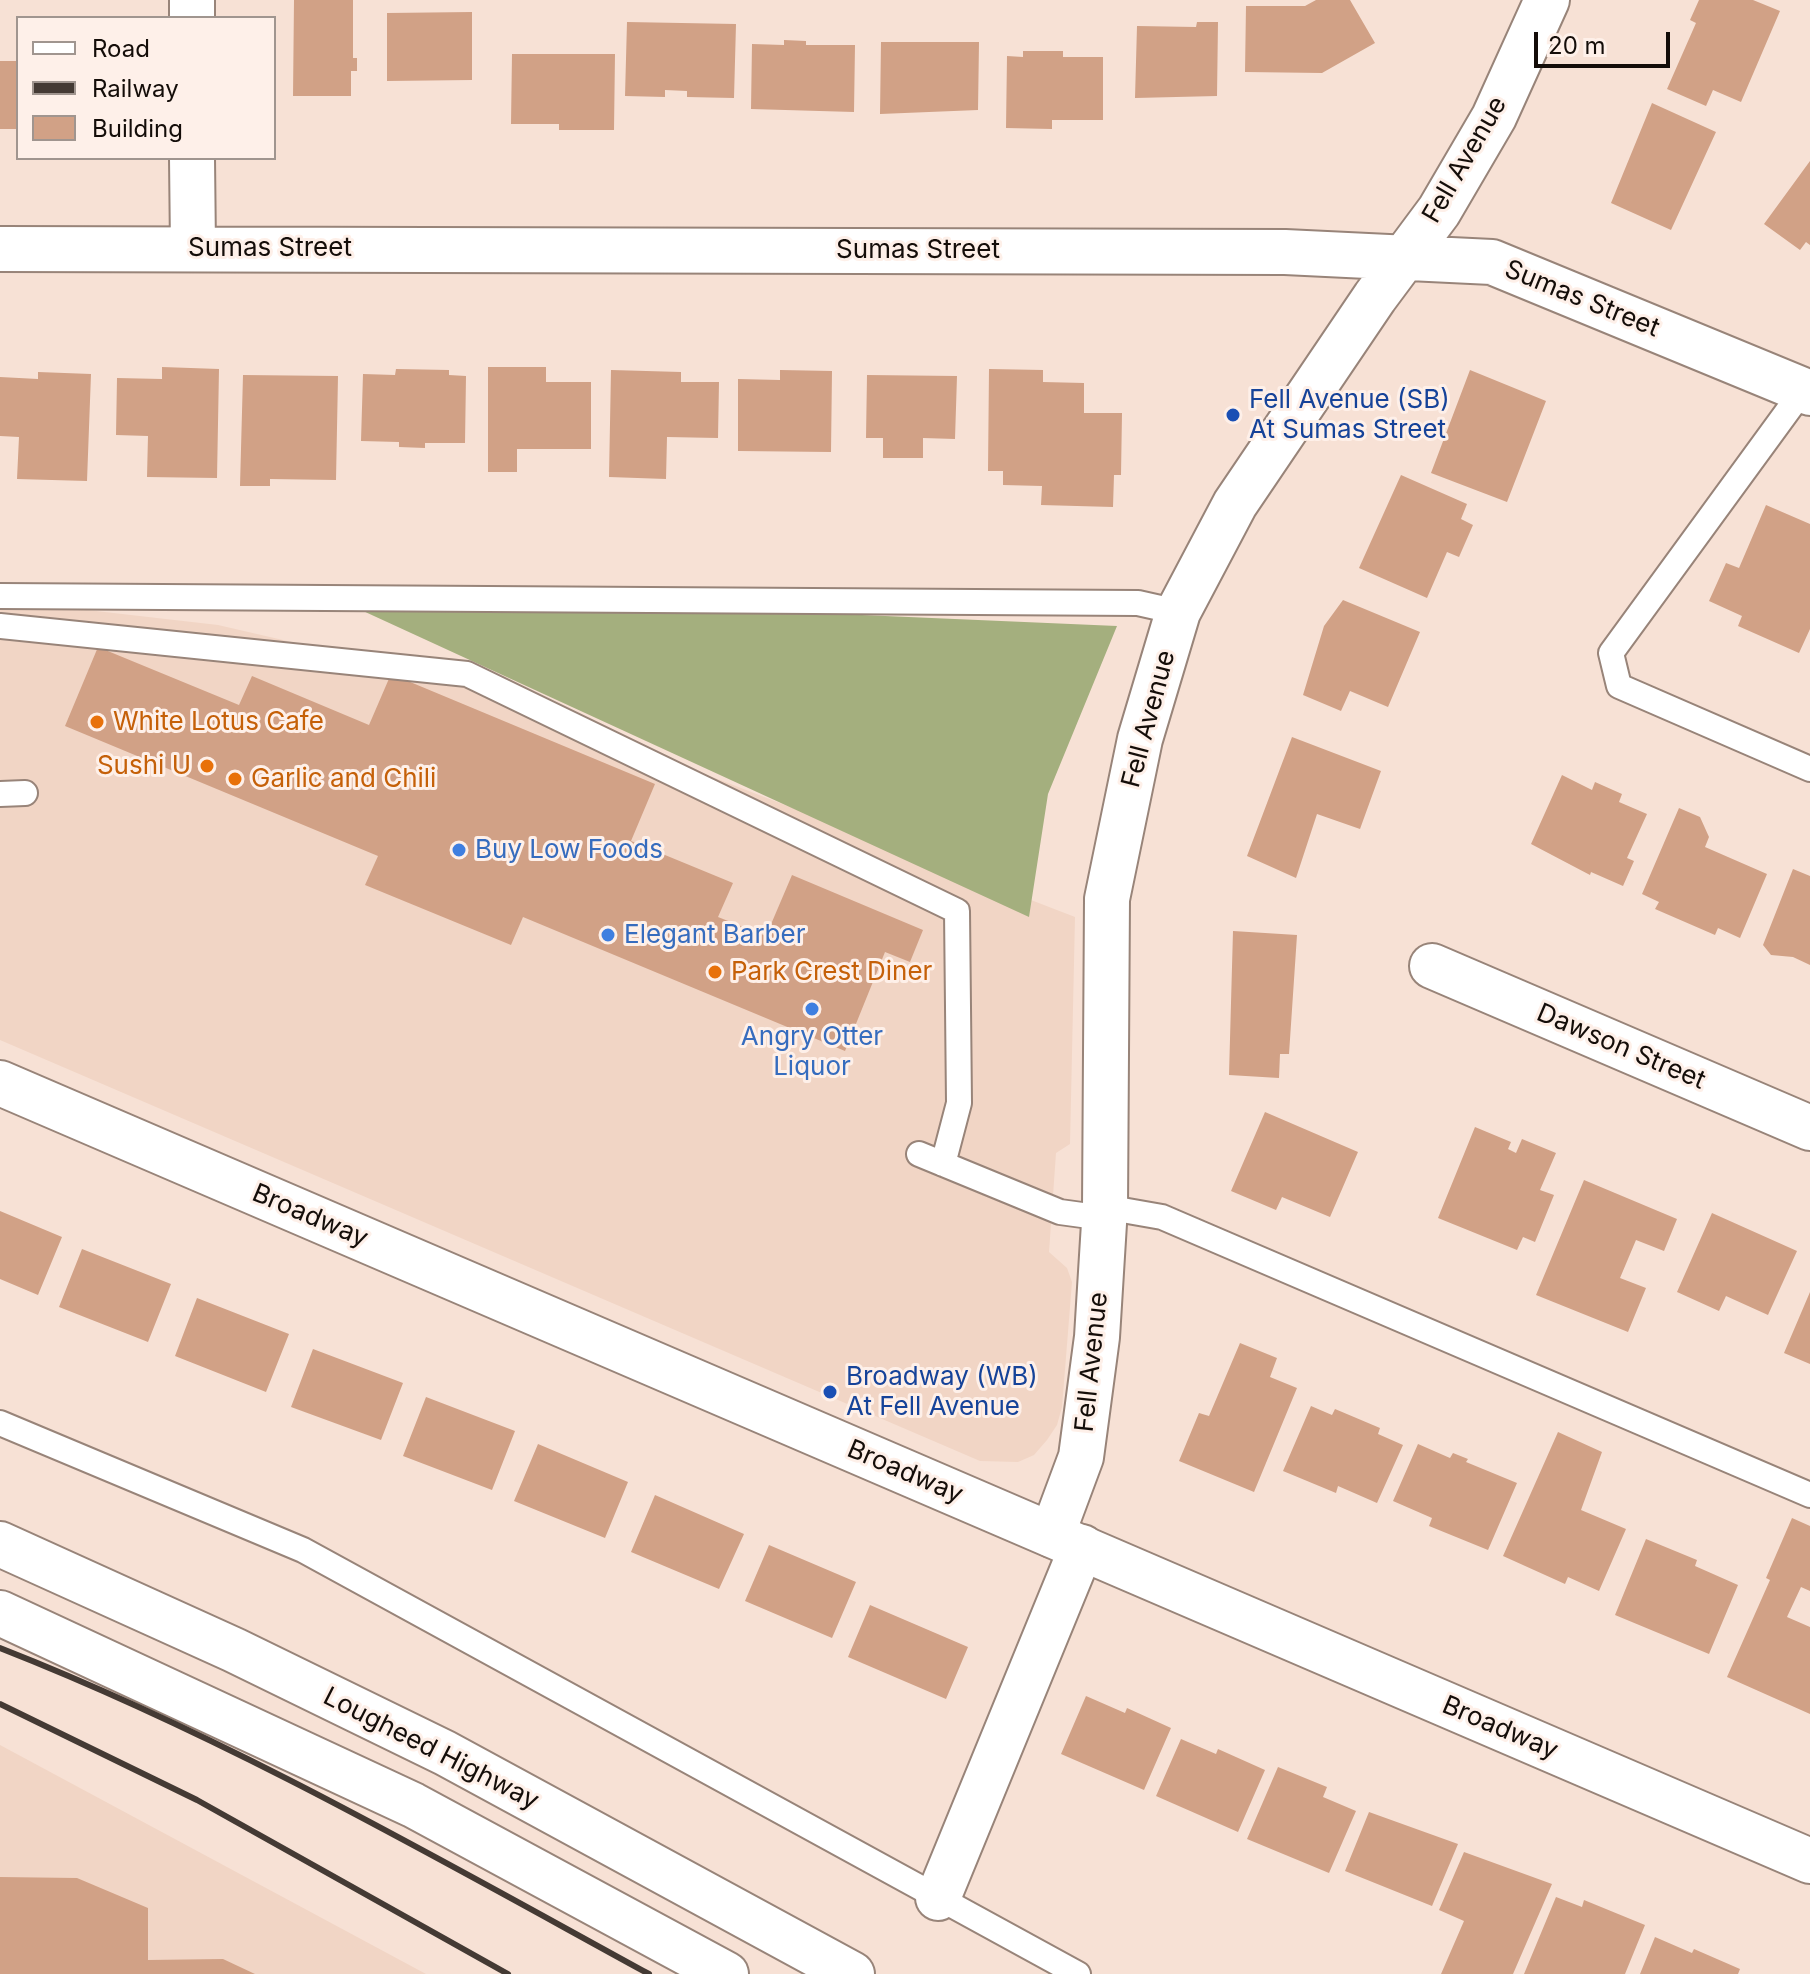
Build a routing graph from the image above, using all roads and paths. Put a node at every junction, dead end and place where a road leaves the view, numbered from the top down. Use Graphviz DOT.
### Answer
graph roads {
  1 [pos="1547,0"];
  2 [pos="192,160"];
  3 [pos="193,248"];
  4 [pos="0,249"];
  5 [pos="1404,257"];
  6 [pos="1806,392"];
  7 [pos="0,596"];
  8 [pos="1178,612"];
  9 [pos="0,626"];
  10 [pos="1810,769"];
  11 [pos="25,793"];
  12 [pos="0,794"];
  13 [pos="1432,966"];
  14 [pos="0,1083"];
  15 [pos="1810,1128"];
  16 [pos="919,1154"];
  17 [pos="943,1164"];
  18 [pos="1104,1212"];
  19 [pos="0,1423"];
  20 [pos="1810,1495"];
  21 [pos="1067,1541"];
  22 [pos="0,1544"];
  23 [pos="0,1613"];
  24 [pos="1810,1861"];
  25 [pos="938,1898"];
  26 [pos="726,1974"];
  27 [pos="852,1974"];
  28 [pos="1078,1974"];
  1 -- 5 [label="street, Fell Avenue"];
  2 -- 3 [label="street"];
  3 -- 4 [label="street, Sumas Street"];
  3 -- 5 [label="street, Sumas Street"];
  5 -- 6 [label="street, Sumas Street"];
  5 -- 8 [label="street, Fell Avenue"];
  6 -- 10 [label="lane"];
  7 -- 8 [label="lane"];
  8 -- 18 [label="street, Fell Avenue"];
  9 -- 17 [label="lane"];
  11 -- 12 [label="lane"];
  13 -- 15 [label="street, Dawson Street"];
  14 -- 21 [label="street, Broadway"];
  16 -- 17 [label="lane"];
  17 -- 18 [label="lane"];
  18 -- 20 [label="lane"];
  18 -- 21 [label="street, Fell Avenue"];
  19 -- 25 [label="lane"];
  21 -- 24 [label="street, Broadway"];
  21 -- 25 [label="street, Fell Avenue"];
  22 -- 27 [label="street, Lougheed Highway"];
  23 -- 26 [label="street"];
  25 -- 28 [label="lane"];
}
